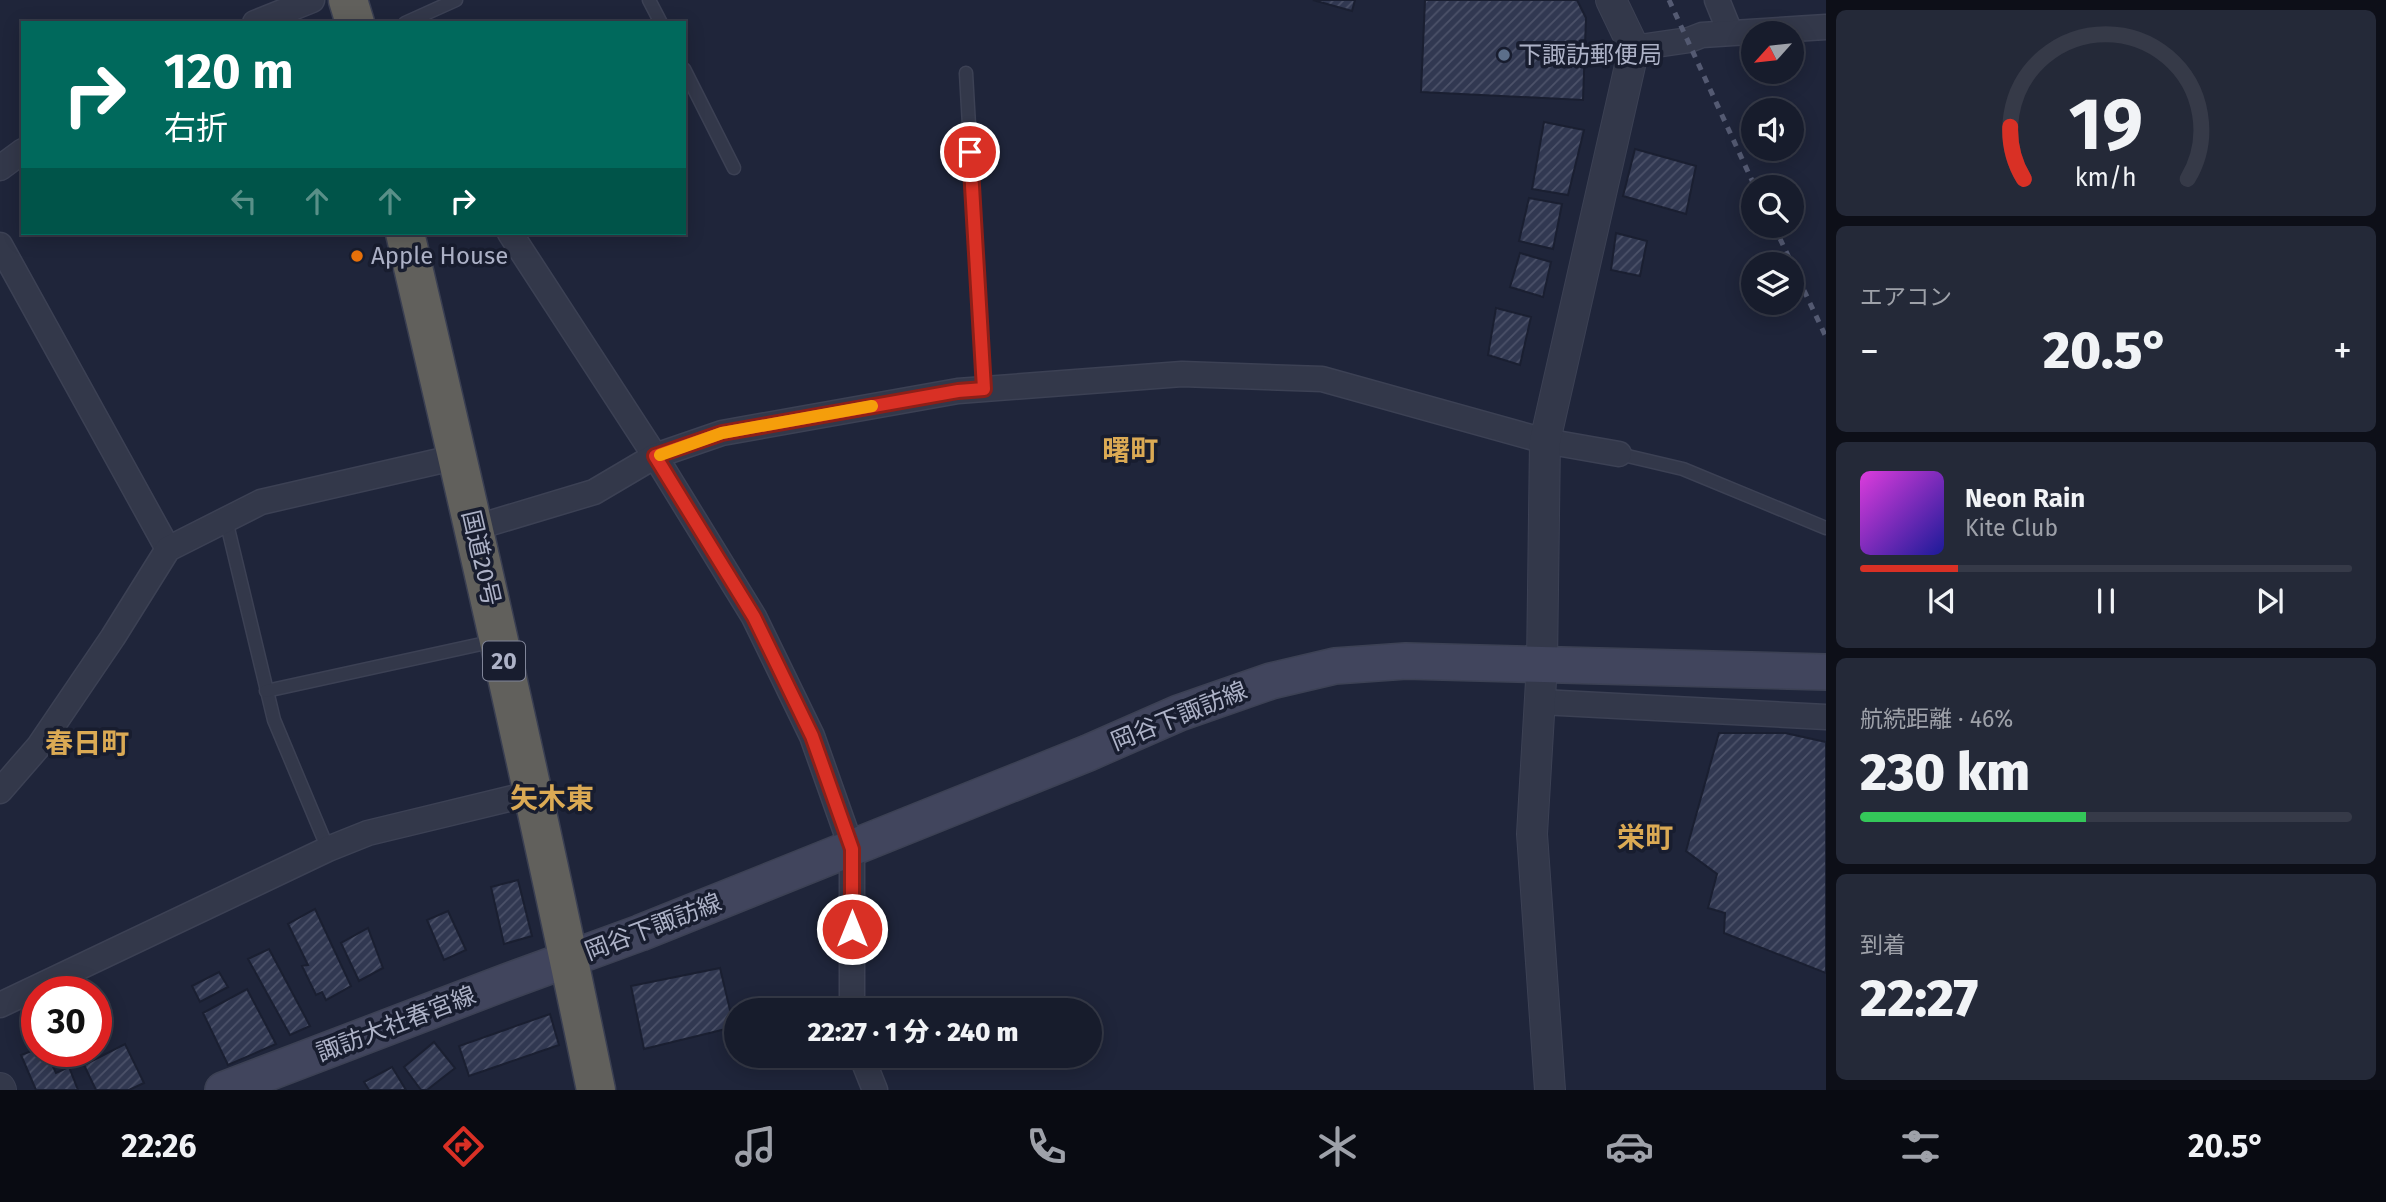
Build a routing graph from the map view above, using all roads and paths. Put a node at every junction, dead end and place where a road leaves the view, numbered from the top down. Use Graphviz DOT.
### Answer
graph roads {
  1 [pos="312,0"];
  2 [pos="348,0"];
  3 [pos="456,0"];
  4 [pos="649,0"];
  5 [pos="1611,0"];
  6 [pos="1717,0"];
  7 [pos="260,21"];
  8 [pos="354,21"];
  9 [pos="409,21"];
  10 [pos="660,21"];
  11 [pos="1826,27"];
  12 [pos="1730,32"];
  13 [pos="1633,48"];
  14 [pos="686,73"];
  15 [pos="966,73"];
  16 [pos="21,152"];
  17 [pos="0,168"];
  18 [pos="734,168"];
  19 [pos="405,235"];
  20 [pos="511,235"];
  21 [pos="0,245"];
  22 [pos="984,389"];
  23 [pos="1545,441"];
  24 [pos="1619,454"];
  25 [pos="655,456"];
  26 [pos="457,457"];
  27 [pos="226,520"];
  28 [pos="474,528"];
  29 [pos="1826,528"];
  30 [pos="168,549"];
  31 [pos="499,640"];
  32 [pos="1542,664"];
  33 [pos="1826,672"];
  34 [pos="266,691"];
  35 [pos="1541,702"];
  36 [pos="1826,717"];
  37 [pos="0,790"];
  38 [pos="533,793"];
  39 [pos="328,849"];
  40 [pos="852,849"];
  41 [pos="570,959"];
  42 [pos="852,998"];
  43 [pos="0,1005"];
  44 [pos="866,1068"];
  45 [pos="228,1089"];
  46 [pos="597,1090"];
  47 [pos="875,1090"];
  48 [pos="1550,1090"];
  1 -- 7 [label="street"];
  2 -- 8 [label="highway"];
  3 -- 9 [label="lane"];
  4 -- 10 [label="lane"];
  5 -- 13 [label="street"];
  6 -- 12 [label="street"];
  11 -- 12 [label="street"];
  12 -- 13 [label="street"];
  13 -- 23 [label="street"];
  14 -- 18 [label="lane"];
  15 -- 22 [label="lane"];
  16 -- 17 [label="street"];
  19 -- 26 [label="highway, 国道20号 / 20"];
  20 -- 25 [label="street"];
  21 -- 30 [label="street"];
  22 -- 23 [label="street"];
  22 -- 25 [label="street"];
  23 -- 24 [label="street"];
  23 -- 32 [label="street"];
  24 -- 29 [label="lane"];
  25 -- 28 [label="street"];
  25 -- 40 [label="street"];
  26 -- 27 [label="street"];
  26 -- 28 [label="highway, 国道20号 / 20"];
  27 -- 30 [label="street"];
  27 -- 34 [label="lane"];
  28 -- 31 [label="highway, 国道20号 / 20"];
  30 -- 37 [label="street"];
  31 -- 34 [label="lane"];
  31 -- 38 [label="highway, 国道20号 / 20"];
  32 -- 33 [label="main road, 岡谷下諏訪線"];
  32 -- 35 [label="street"];
  32 -- 40 [label="main road, 岡谷下諏訪線"];
  34 -- 39 [label="lane"];
  35 -- 36 [label="street"];
  35 -- 48 [label="street"];
  38 -- 39 [label="street"];
  38 -- 41 [label="highway, 国道20号 / 20"];
  39 -- 43 [label="street"];
  40 -- 41 [label="main road, 岡谷下諏訪線"];
  40 -- 42 [label="street"];
  41 -- 45 [label="main road, 諏訪大社春宮線"];
  41 -- 46 [label="highway, 国道20号 / 20"];
  44 -- 47 [label="street"];
}
